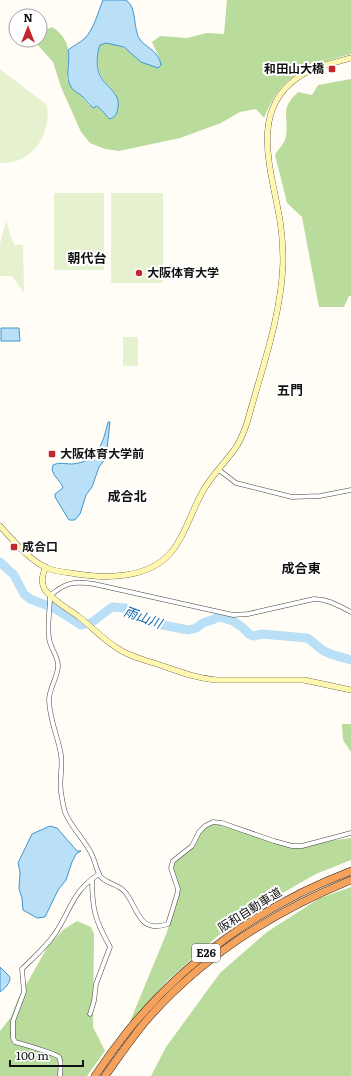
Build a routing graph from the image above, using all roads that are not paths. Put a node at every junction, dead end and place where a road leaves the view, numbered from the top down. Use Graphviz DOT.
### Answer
graph roads {
  1 [pos="351,58"];
  2 [pos="219,470"];
  3 [pos="351,490"];
  4 [pos="0,526"];
  5 [pos="46,567"];
  6 [pos="50,596"];
  7 [pos="351,612"];
  8 [pos="351,690"];
  9 [pos="351,833"];
  10 [pos="351,871"];
  11 [pos="99,874"];
  12 [pos="92,879"];
  13 [pos="351,880"];
  14 [pos="90,1014"];
  15 [pos="60,1076"];
  16 [pos="95,1076"];
  17 [pos="105,1076"];
  1 -- 2 [label="street"];
  2 -- 3 [label="street"];
  2 -- 5 [label="street"];
  4 -- 5 [label="street"];
  5 -- 6 [label="street"];
  6 -- 7 [label="street"];
  6 -- 8 [label="street"];
  6 -- 11 [label="street"];
  9 -- 11 [label="street"];
  10 -- 16 [label="highway, 阪和自動車道 / E26"];
  11 -- 12 [label="street"];
  12 -- 14 [label="street"];
  12 -- 15 [label="street"];
  13 -- 17 [label="highway, 阪和自動車道 / E26"];
}
